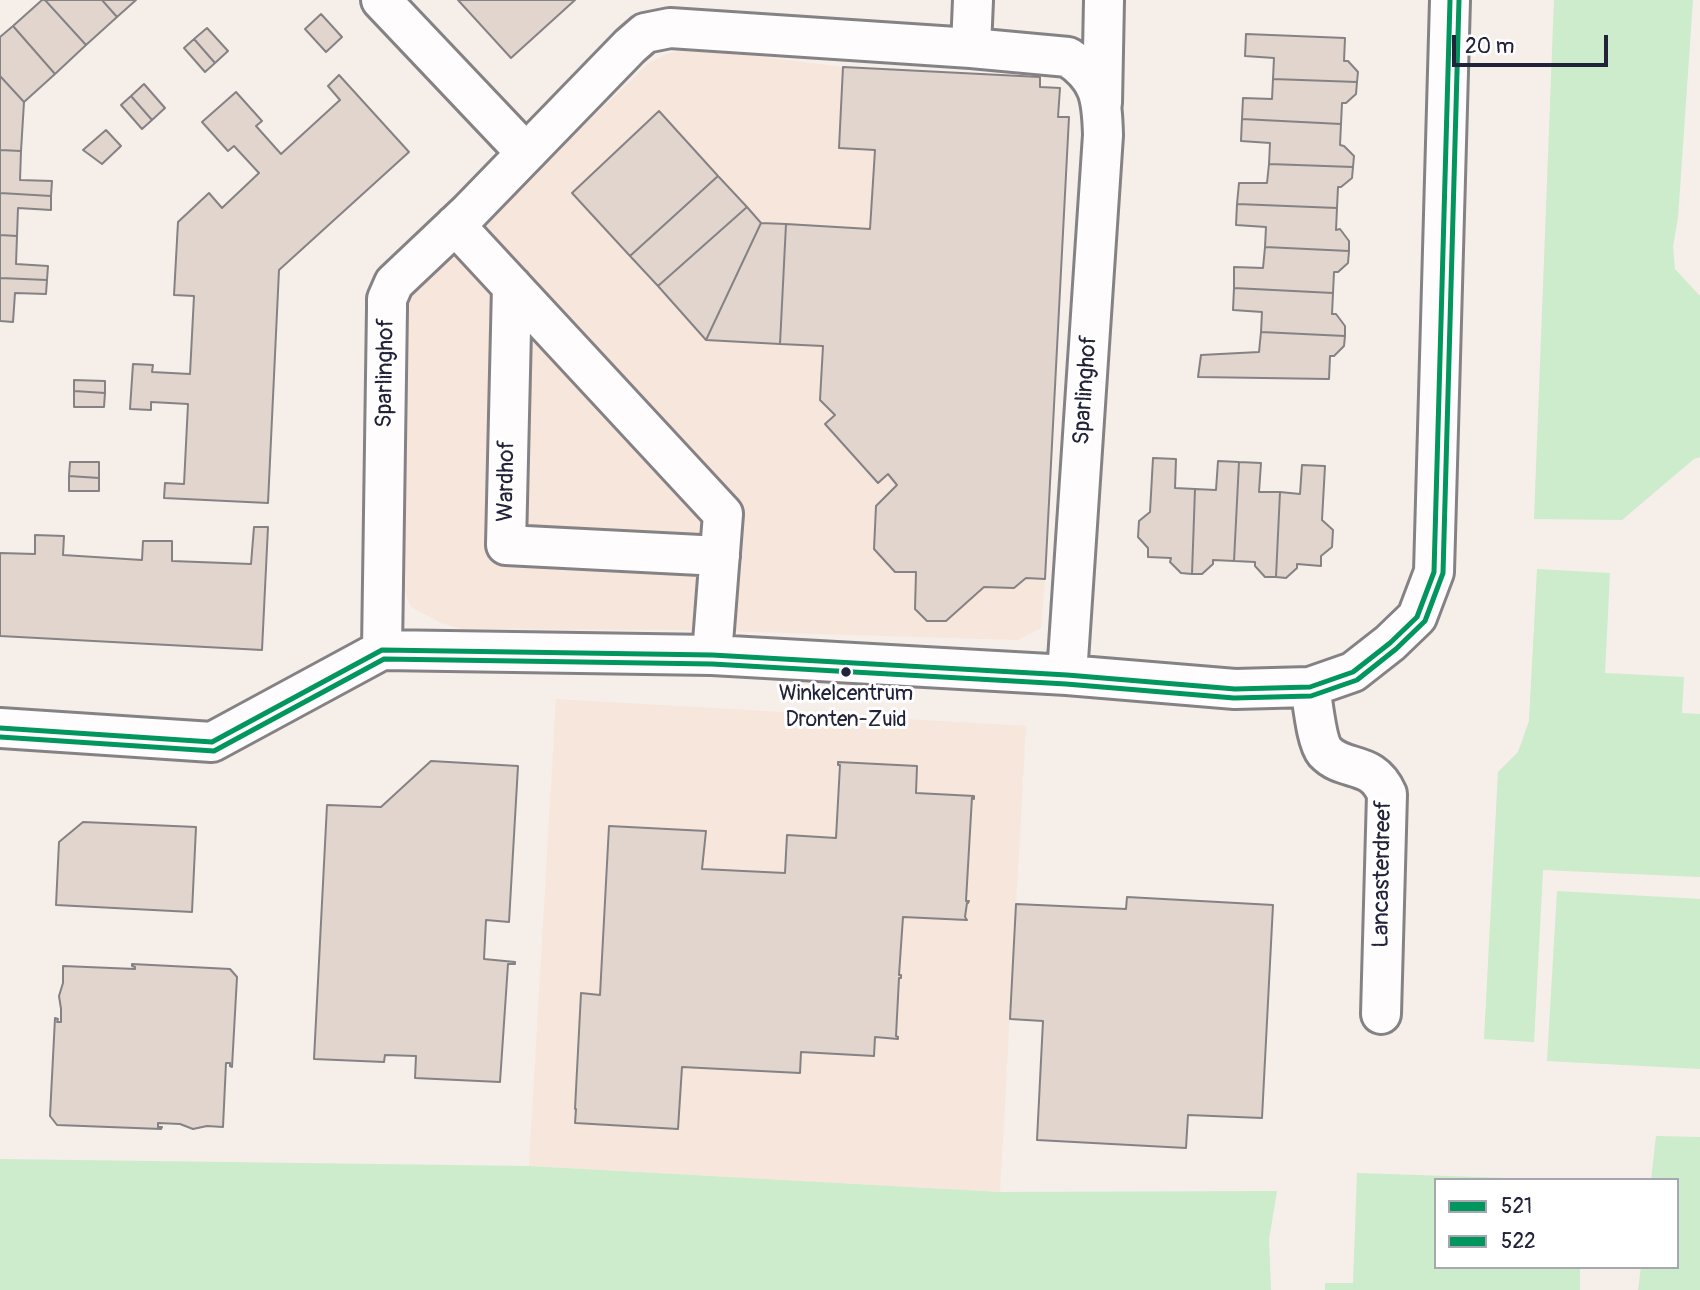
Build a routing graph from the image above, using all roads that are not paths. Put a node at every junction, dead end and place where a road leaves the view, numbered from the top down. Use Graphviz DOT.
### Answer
graph roads {
  1 [pos="381,0"];
  2 [pos="973,0"];
  3 [pos="1104,0"];
  4 [pos="1450,0"];
  5 [pos="971,48"];
  6 [pos="1102,105"];
  7 [pos="527,153"];
  8 [pos="456,225"];
  9 [pos="512,286"];
  10 [pos="720,556"];
  11 [pos="382,650"];
  12 [pos="712,654"];
  13 [pos="1067,675"];
  14 [pos="1310,687"];
  15 [pos="0,728"];
  16 [pos="1381,1014"];
  1 -- 7 [label="street"];
  2 -- 5 [label="street"];
  3 -- 6 [label="street, Sparlinghof"];
  4 -- 14 [label="street"];
  5 -- 6 [label="street, Sparlinghof"];
  5 -- 7 [label="street, Sparlinghof"];
  6 -- 13 [label="street, Sparlinghof"];
  7 -- 8 [label="street, Sparlinghof"];
  8 -- 9 [label="street"];
  8 -- 11 [label="street, Sparlinghof"];
  9 -- 10 [label="street"];
  9 -- 10 [label="street, Wardhof"];
  10 -- 12 [label="street"];
  11 -- 12 [label="street"];
  11 -- 15 [label="street"];
  12 -- 13 [label="street"];
  13 -- 14 [label="street"];
  14 -- 16 [label="street, Lancasterdreef"];
}
